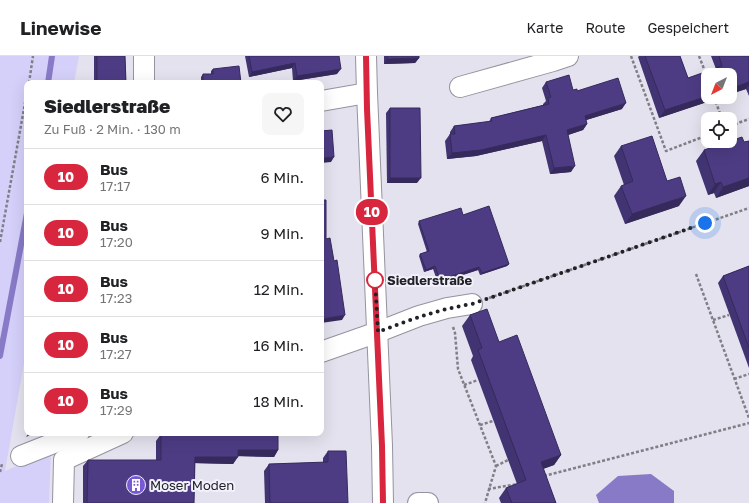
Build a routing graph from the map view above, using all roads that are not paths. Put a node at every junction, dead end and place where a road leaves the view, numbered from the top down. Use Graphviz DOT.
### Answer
graph roads {
  1 [pos="144,56"];
  2 [pos="366,56"];
  3 [pos="568,56"];
  4 [pos="144,80"];
  5 [pos="460,86"];
  6 [pos="367,93"];
  7 [pos="324,100"];
  8 [pos="472,304"];
  9 [pos="378,332"];
  10 [pos="324,351"];
  11 [pos="71,436"];
  12 [pos="116,436"];
  13 [pos="21,456"];
  14 [pos="428,502"];
  15 [pos="63,503"];
  16 [pos="383,503"];
  17 [pos="418,503"];
  1 -- 4 [label="street"];
  2 -- 6 [label="street"];
  3 -- 5 [label="street"];
  6 -- 7 [label="street"];
  6 -- 9 [label="street"];
  8 -- 9 [label="street"];
  9 -- 10 [label="street"];
  9 -- 16 [label="street"];
  11 -- 13 [label="street"];
  12 -- 15 [label="street"];
  14 -- 17 [label="street"];
}
